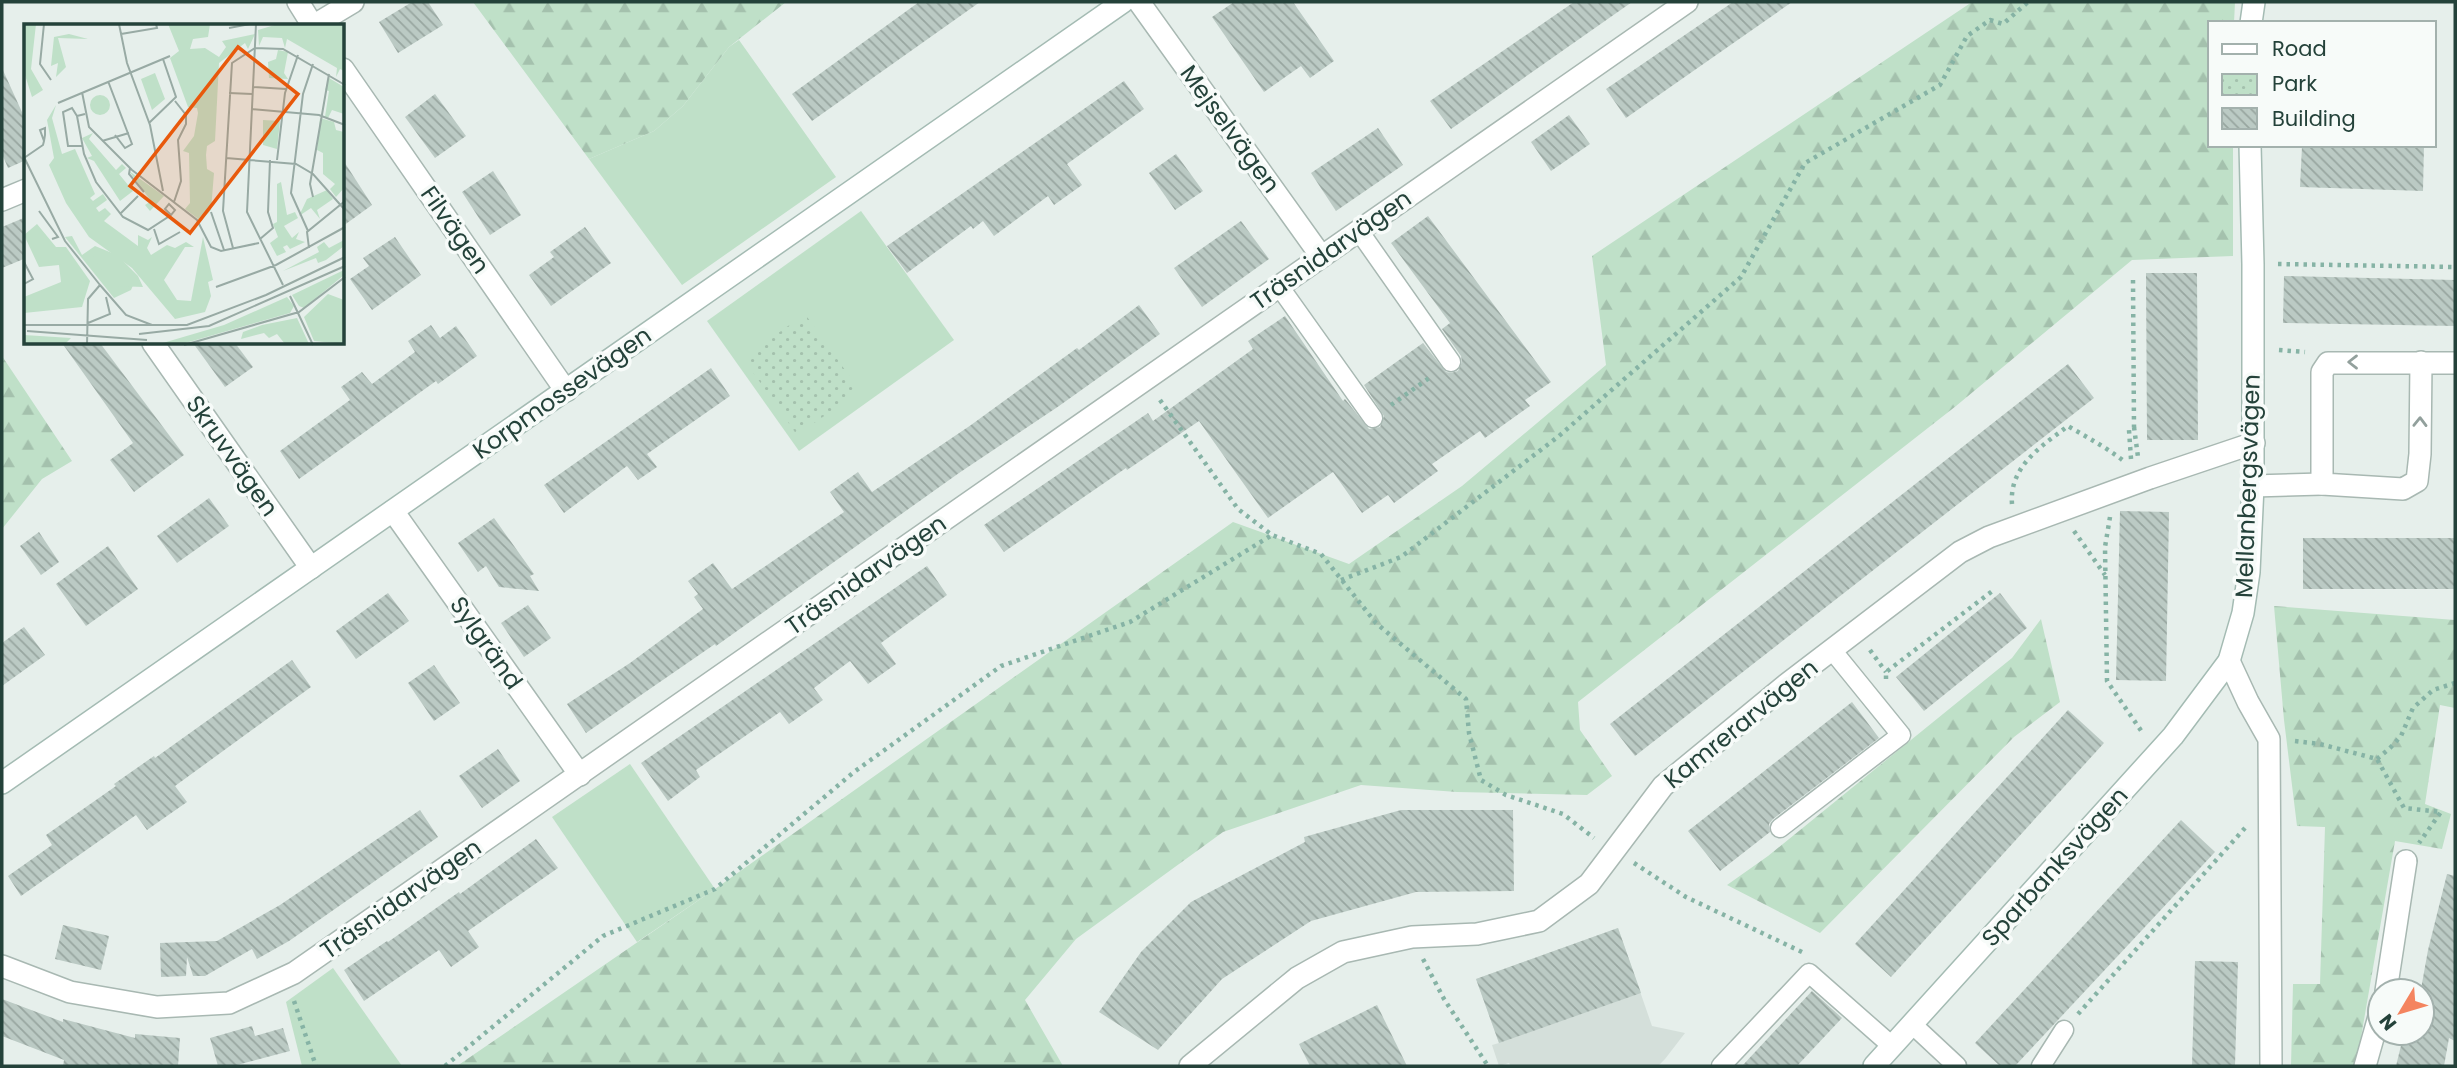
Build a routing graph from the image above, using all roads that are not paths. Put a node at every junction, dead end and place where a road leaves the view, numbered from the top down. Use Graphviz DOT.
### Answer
graph roads {
  1 [pos="298,2"];
  2 [pos="353,2"];
  3 [pos="1123,2"];
  4 [pos="1139,2"];
  5 [pos="1687,2"];
  6 [pos="2254,2"];
  7 [pos="2251,21"];
  8 [pos="312,24"];
  9 [pos="316,24"];
  10 [pos="345,72"];
  11 [pos="2249,147"];
  12 [pos="24,191"];
  13 [pos="2,200"];
  14 [pos="1359,231"];
  15 [pos="1321,256"];
  16 [pos="1279,286"];
  17 [pos="154,345"];
  18 [pos="1451,362"];
  19 [pos="2421,362"];
  20 [pos="2455,363"];
  21 [pos="566,391"];
  22 [pos="1373,418"];
  23 [pos="2254,443"];
  24 [pos="2322,484"];
  25 [pos="2253,486"];
  26 [pos="393,511"];
  27 [pos="311,568"];
  28 [pos="1832,650"];
  29 [pos="2229,662"];
  30 [pos="579,775"];
  31 [pos="2,783"];
  32 [pos="1780,828"];
  33 [pos="2406,861"];
  34 [pos="2,966"];
  35 [pos="2388,977"];
  36 [pos="1913,1025"];
  37 [pos="2064,1030"];
  38 [pos="1892,1046"];
  39 [pos="2370,1047"];
  40 [pos="1191,1066"];
  41 [pos="1721,1066"];
  42 [pos="1874,1066"];
  43 [pos="1957,1066"];
  44 [pos="2041,1066"];
  45 [pos="2271,1066"];
  46 [pos="2365,1066"];
  1 -- 8 [label="street"];
  2 -- 9 [label="street"];
  3 -- 21 [label="street, Korpmossevägen"];
  4 -- 15 [label="street, Mejselvägen"];
  5 -- 14 [label="street, Träsnidarvägen"];
  6 -- 7 [label="street"];
  10 -- 21 [label="street, Filvägen"];
  11 -- 23 [label="street, Mellanbergsvägen"];
  12 -- 13 [label="street"];
  14 -- 15 [label="street, Träsnidarvägen"];
  14 -- 18 [label="lane"];
  15 -- 16 [label="street, Träsnidarvägen"];
  16 -- 22 [label="lane"];
  16 -- 30 [label="street, Träsnidarvägen"];
  17 -- 27 [label="street, Skruvvägen"];
  19 -- 20 [label="street"];
  19 -- 24 [label="street, one-way"];
  24 -- 19 [label="street, one-way"];
  21 -- 26 [label="street, Korpmossevägen"];
  23 -- 25 [label="street, Mellanbergsvägen"];
  23 -- 28 [label="street, Kamrerarvägen"];
  24 -- 25 [label="street"];
  25 -- 29 [label="street, Mellanbergsvägen"];
  26 -- 27 [label="street, Korpmossevägen"];
  26 -- 30 [label="street, Sylgränd"];
  27 -- 31 [label="street, Korpmossevägen"];
  28 -- 32 [label="lane"];
  28 -- 40 [label="street, Kamrerarvägen"];
  29 -- 36 [label="street, Sparbanksvägen"];
  29 -- 45 [label="street"];
  30 -- 34 [label="street, Träsnidarvägen"];
  33 -- 35 [label="street"];
  36 -- 38 [label="street, Sparbanksvägen"];
  36 -- 43 [label="lane"];
  37 -- 44 [label="lane"];
  38 -- 41 [label="lane"];
  38 -- 42 [label="street, Sparbanksvägen"];
  39 -- 46 [label="street"];
}
